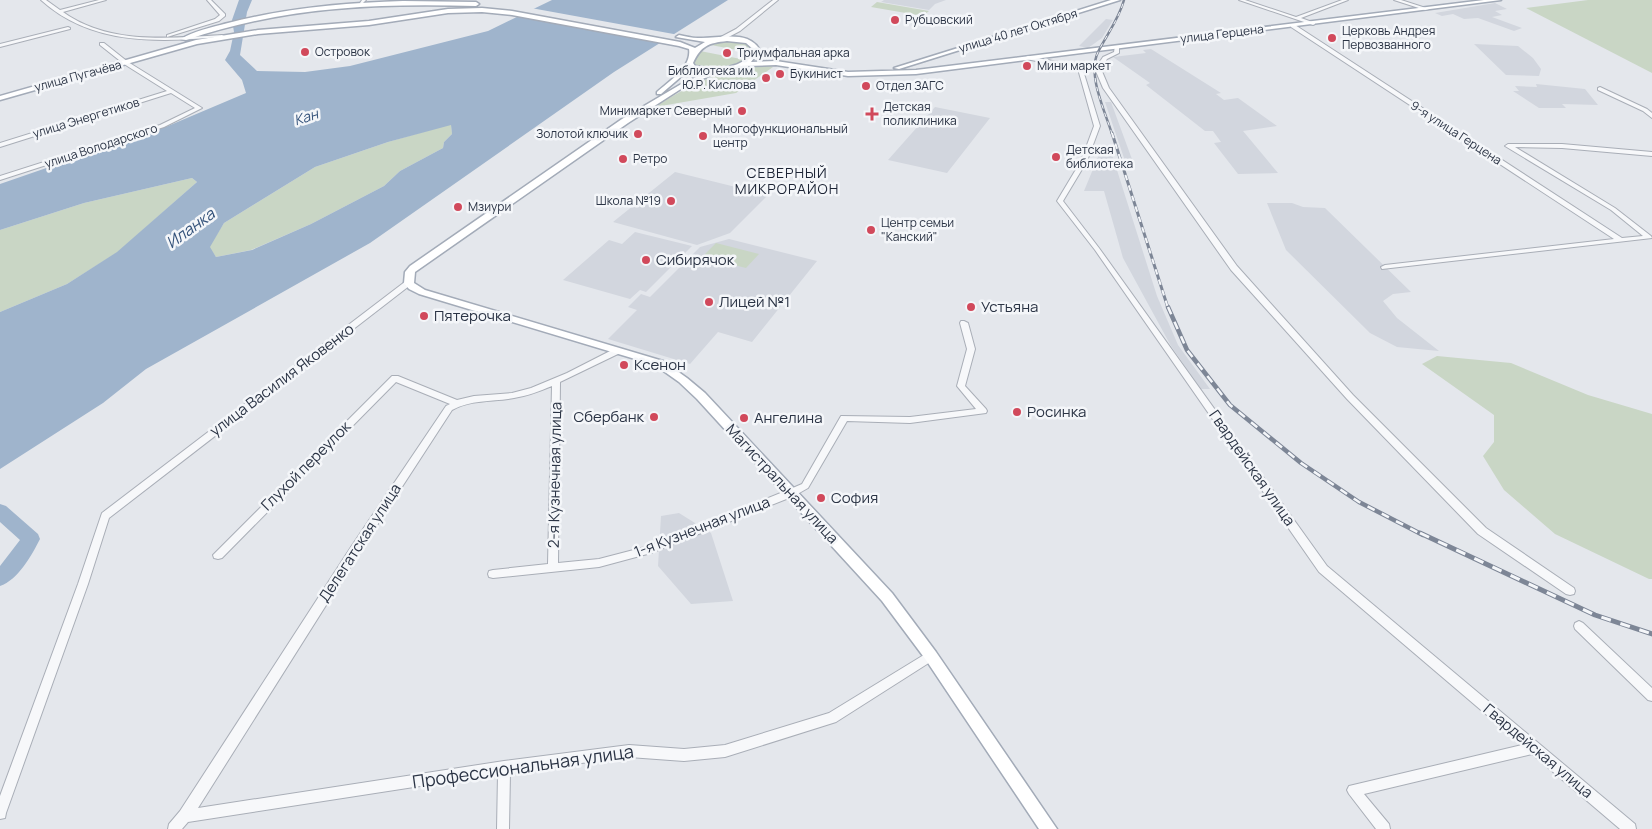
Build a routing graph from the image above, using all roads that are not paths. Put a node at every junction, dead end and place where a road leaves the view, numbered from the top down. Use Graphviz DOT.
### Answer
graph roads {
  1 [pos="43,0"];
  2 [pos="104,0"];
  3 [pos="209,0"];
  4 [pos="776,0"];
  5 [pos="1117,0"];
  6 [pos="1241,0"];
  7 [pos="1346,0"];
  8 [pos="1396,0"];
  9 [pos="1498,0"];
  10 [pos="363,1"];
  11 [pos="1427,9"];
  12 [pos="58,12"];
  13 [pos="1297,18"];
  14 [pos="1313,24"];
  15 [pos="1292,26"];
  16 [pos="68,28"];
  17 [pos="206,30"];
  18 [pos="738,30"];
  19 [pos="109,36"];
  20 [pos="169,36"];
  21 [pos="222,36"];
  22 [pos="181,40"];
  23 [pos="719,40"];
  24 [pos="748,41"];
  25 [pos="102,44"];
  26 [pos="0,46"];
  27 [pos="1117,47"];
  28 [pos="757,50"];
  29 [pos="156,53"];
  30 [pos="692,56"];
  31 [pos="1028,58"];
  32 [pos="918,62"];
  33 [pos="126,63"];
  34 [pos="776,63"];
  35 [pos="740,64"];
  36 [pos="945,68"];
  37 [pos="717,71"];
  38 [pos="867,75"];
  39 [pos="1600,89"];
  40 [pos="172,92"];
  41 [pos="0,98"];
  42 [pos="200,108"];
  43 [pos="1652,116"];
  44 [pos="626,121"];
  45 [pos="0,145"];
  46 [pos="1652,154"];
  47 [pos="0,178"];
  48 [pos="1620,240"];
  49 [pos="1385,267"];
  50 [pos="409,283"];
  51 [pos="964,323"];
  52 [pos="617,351"];
  53 [pos="556,382"];
  54 [pos="456,403"];
  55 [pos="791,493"];
  56 [pos="218,555"];
  57 [pos="553,568"];
  58 [pos="493,574"];
  59 [pos="1570,591"];
  60 [pos="1579,626"];
  61 [pos="931,656"];
  62 [pos="1652,696"];
  63 [pos="1534,748"];
  64 [pos="504,767"];
  65 [pos="0,813"];
  66 [pos="185,816"];
  67 [pos="174,829"];
  68 [pos="504,829"];
  69 [pos="1049,829"];
  70 [pos="1384,829"];
  71 [pos="1630,829"];
  1 -- 12 [label="street"];
  2 -- 12 [label="street"];
  3 -- 20 [label="street"];
  4 -- 18 [label="street"];
  5 -- 32 [label="main road, улица 40 лет Октября"];
  6 -- 13 [label="street"];
  7 -- 13 [label="street"];
  8 -- 11 [label="street"];
  9 -- 11 [label="main road, улица Герцена"];
  10 -- 17 [label="main road"];
  10 -- 23 [label="main road"];
  11 -- 14 [label="main road, улица Герцена"];
  12 -- 19 [label="street"];
  13 -- 14 [label="street"];
  14 -- 15 [label="main road, улица Герцена"];
  15 -- 27 [label="main road, улица Герцена"];
  15 -- 48 [label="street, 9-я улица Герцена"];
  16 -- 26 [label="street"];
  17 -- 20 [label="street"];
  17 -- 22 [label="main road"];
  18 -- 23 [label="street"];
  18 -- 24 [label="street"];
  19 -- 20 [label="street"];
  19 -- 22 [label="street"];
  21 -- 22 [label="street"];
  21 -- 29 [label="main road"];
  21 -- 30 [label="main road"];
  22 -- 29 [label="main road"];
  23 -- 24 [label="main road"];
  23 -- 30 [label="main road"];
  24 -- 28 [label="main road"];
  25 -- 33 [label="street"];
  27 -- 31 [label="main road, улица Герцена"];
  27 -- 59 [label="street"];
  28 -- 34 [label="main road"];
  28 -- 35 [label="main road"];
  29 -- 33 [label="main road, улица Пугачёва"];
  30 -- 37 [label="main road"];
  30 -- 44 [label="main road"];
  31 -- 36 [label="main road, улица Герцена"];
  31 -- 63 [label="street, Гвардейская улица"];
  32 -- 36 [label="main road"];
  32 -- 38 [label="main road, улица 40 лет Октября"];
  33 -- 40 [label="street"];
  33 -- 41 [label="main road, улица Пугачёва"];
  34 -- 35 [label="main road"];
  34 -- 38 [label="main road"];
  35 -- 37 [label="main road, улица Василия Яковенко"];
  36 -- 38 [label="main road, улица Герцена"];
  37 -- 44 [label="main road, улица Василия Яковенко"];
  39 -- 43 [label="street"];
  40 -- 42 [label="street"];
  40 -- 45 [label="street, улица Энергетиков"];
  42 -- 47 [label="street, улица Володарского"];
  44 -- 50 [label="main road, улица Василия Яковенко"];
  46 -- 48 [label="street"];
  48 -- 49 [label="street"];
  50 -- 52 [label="main road, Магистральная улица"];
  50 -- 65 [label="street, улица Василия Яковенко"];
  51 -- 55 [label="street, 1-я Кузнечная улица"];
  52 -- 53 [label="street"];
  52 -- 55 [label="main road, Магистральная улица"];
  53 -- 54 [label="street"];
  53 -- 57 [label="street, 2-я Кузнечная улица"];
  54 -- 56 [label="street, Глухой переулок"];
  54 -- 66 [label="street, Делегатская улица"];
  55 -- 57 [label="street, 1-я Кузнечная улица"];
  55 -- 61 [label="main road, Магистральная улица"];
  57 -- 58 [label="street, 1-я Кузнечная улица"];
  60 -- 62 [label="street"];
  61 -- 64 [label="street, Профессиональная улица"];
  61 -- 69 [label="main road, Магистральная улица"];
  63 -- 70 [label="street"];
  63 -- 71 [label="street, Гвардейская улица"];
  64 -- 66 [label="street, Профессиональная улица"];
  64 -- 68 [label="street"];
  66 -- 67 [label="street, Делегатская улица"];
}
